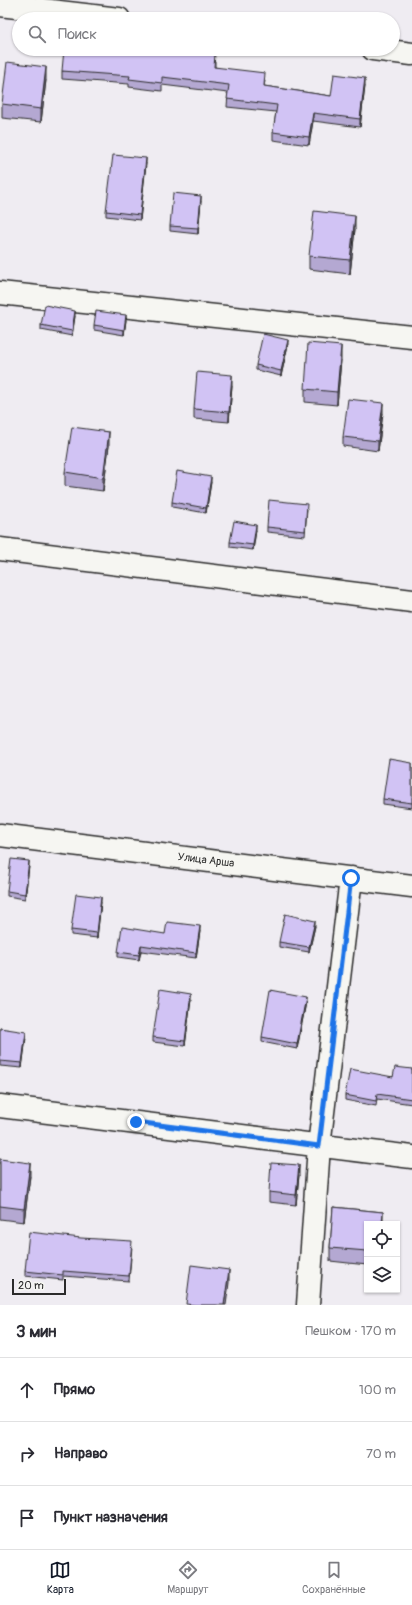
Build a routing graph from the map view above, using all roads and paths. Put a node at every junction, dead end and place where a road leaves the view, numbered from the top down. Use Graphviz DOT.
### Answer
graph roads {
  1 [pos="0,5"];
  2 [pos="60,12"];
  3 [pos="400,52"];
  4 [pos="412,54"];
  5 [pos="0,293"];
  6 [pos="412,337"];
  7 [pos="0,549"];
  8 [pos="412,601"];
  9 [pos="0,835"];
  10 [pos="351,878"];
  11 [pos="412,886"];
  12 [pos="0,1106"];
  13 [pos="319,1146"];
  14 [pos="412,1158"];
  15 [pos="308,1305"];
  1 -- 2 [label="street"];
  3 -- 4 [label="street"];
  5 -- 6 [label="street"];
  7 -- 8 [label="street"];
  9 -- 10 [label="street, Улица Арша"];
  10 -- 11 [label="street, Улица Арша"];
  10 -- 13 [label="street"];
  12 -- 13 [label="street"];
  13 -- 14 [label="street"];
  13 -- 15 [label="street"];
}
